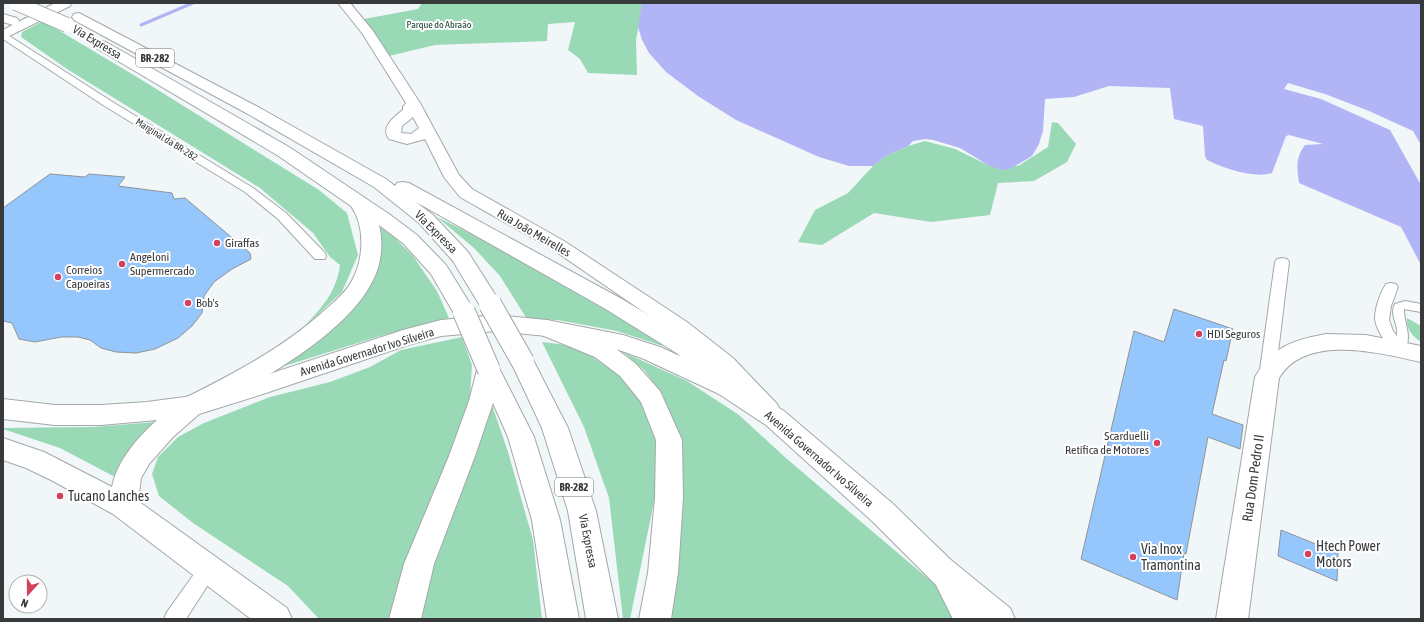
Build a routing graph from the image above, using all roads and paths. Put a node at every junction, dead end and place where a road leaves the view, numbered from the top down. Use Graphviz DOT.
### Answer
graph roads {
  1 [pos="16,3"];
  2 [pos="48,3"];
  3 [pos="65,3"];
  4 [pos="344,3"];
  5 [pos="73,21"];
  6 [pos="6,22"];
  7 [pos="3,35"];
  8 [pos="413,103"];
  9 [pos="427,129"];
  10 [pos="323,152"];
  11 [pos="359,203"];
  12 [pos="320,256"];
  13 [pos="1282,262"];
  14 [pos="1391,287"];
  15 [pos="1421,308"];
  16 [pos="547,328"];
  17 [pos="1273,337"];
  18 [pos="1411,351"];
  19 [pos="1288,354"];
  20 [pos="489,370"];
  21 [pos="1267,377"];
  22 [pos="728,388"];
  23 [pos="192,406"];
  24 [pos="3,409"];
  25 [pos="775,418"];
  26 [pos="3,449"];
  27 [pos="124,506"];
  28 [pos="209,569"];
  29 [pos="941,570"];
  30 [pos="174,619"];
  31 [pos="276,619"];
  32 [pos="405,619"];
  33 [pos="562,619"];
  34 [pos="602,619"];
  35 [pos="654,619"];
  36 [pos="969,619"];
  37 [pos="999,619"];
  38 [pos="1232,619"];
  1 -- 5 [label="main road, Via Expressa / BR-282, bridge"];
  2 -- 5 [label="main road, Via Expressa / BR-282"];
  2 -- 6 [label="main road"];
  3 -- 7 [label="main road"];
  4 -- 8 [label="main road, Rua João Meirelles"];
  5 -- 10 [label="main road, Via Expressa / BR-282"];
  5 -- 11 [label="main road, Via Expressa / BR-282"];
  7 -- 12 [label="street, Marginal da BR-282"];
  8 -- 9 [label="main road, Rua João Meirelles"];
  8 -- 9 [label="main road"];
  9 -- 25 [label="main road, Rua João Meirelles"];
  10 -- 22 [label="main road"];
  10 -- 34 [label="main road, Via Expressa / BR-282, bridge"];
  11 -- 20 [label="main road, Via Expressa / BR-282, bridge"];
  11 -- 23 [label="main road"];
  13 -- 17 [label="street, Rua Dom Pedro II"];
  14 -- 18 [label="street"];
  15 -- 18 [label="street"];
  16 -- 22 [label="main road, Avenida Governador Ivo Silveira"];
  16 -- 23 [label="main road, Avenida Governador Ivo Silveira"];
  16 -- 35 [label="main road"];
  17 -- 19 [label="street"];
  17 -- 21 [label="street, Rua Dom Pedro II"];
  18 -- 19 [label="main road"];
  19 -- 21 [label="main road"];
  20 -- 32 [label="main road"];
  20 -- 33 [label="main road, Via Expressa / BR-282"];
  21 -- 38 [label="main road, Rua Dom Pedro II"];
  22 -- 25 [label="main road, Avenida Governador Ivo Silveira"];
  23 -- 24 [label="main road, Avenida Governador Ivo Silveira"];
  23 -- 27 [label="main road"];
  25 -- 29 [label="main road, Avenida Governador Ivo Silveira"];
  26 -- 27 [label="main road"];
  27 -- 28 [label="main road"];
  28 -- 30 [label="street"];
  28 -- 31 [label="main road"];
  29 -- 36 [label="main road"];
  29 -- 37 [label="main road, Avenida Governador Ivo Silveira"];
}
